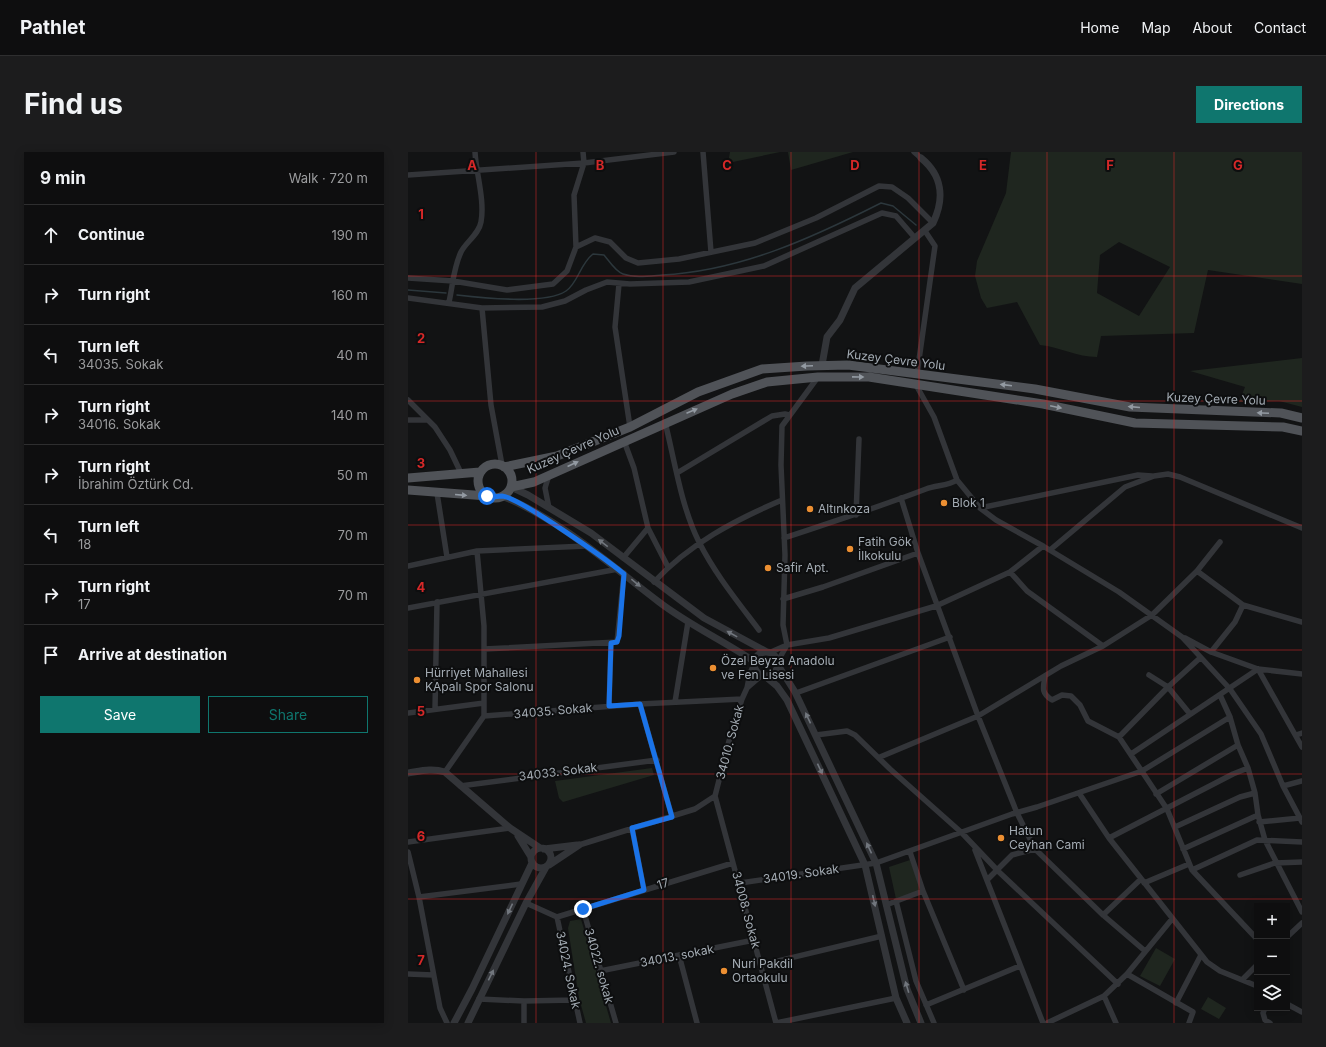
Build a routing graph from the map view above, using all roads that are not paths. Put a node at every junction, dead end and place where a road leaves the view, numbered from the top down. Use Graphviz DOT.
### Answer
graph roads {
  1 [pos="475,152"];
  2 [pos="583,152"];
  3 [pos="674,152"];
  4 [pos="704,152"];
  5 [pos="914,152"];
  6 [pos="921,158"];
  7 [pos="584,163"];
  8 [pos="476,170"];
  9 [pos="408,175"];
  10 [pos="933,223"];
  11 [pos="925,231"];
  12 [pos="915,238"];
  13 [pos="576,247"];
  14 [pos="711,252"];
  15 [pos="408,278"];
  16 [pos="453,281"];
  17 [pos="619,284"];
  18 [pos="408,298"];
  19 [pos="449,302"];
  20 [pos="482,308"];
  21 [pos="822,365"];
  22 [pos="917,374"];
  23 [pos="818,377"];
  24 [pos="916,385"];
  25 [pos="408,400"];
  26 [pos="789,415"];
  27 [pos="1302,418"];
  28 [pos="408,420"];
  29 [pos="428,420"];
  30 [pos="665,422"];
  31 [pos="630,427"];
  32 [pos="1302,431"];
  33 [pos="859,439"];
  34 [pos="624,441"];
  35 [pos="503,466"];
  36 [pos="480,472"];
  37 [pos="461,473"];
  38 [pos="677,473"];
  39 [pos="549,475"];
  40 [pos="1154,476"];
  41 [pos="408,478"];
  42 [pos="958,480"];
  43 [pos="511,487"];
  44 [pos="408,490"];
  45 [pos="437,493"];
  46 [pos="487,496"];
  47 [pos="502,496"];
  48 [pos="901,498"];
  49 [pos="782,500"];
  50 [pos="549,508"];
  51 [pos="980,508"];
  52 [pos="856,515"];
  53 [pos="648,528"];
  54 [pos="1302,528"];
  55 [pos="784,538"];
  56 [pos="699,542"];
  57 [pos="1220,542"];
  58 [pos="586,546"];
  59 [pos="1043,546"];
  60 [pos="1050,550"];
  61 [pos="477,551"];
  62 [pos="918,553"];
  63 [pos="447,558"];
  64 [pos="624,558"];
  65 [pos="408,566"];
  66 [pos="668,567"];
  67 [pos="621,571"];
  68 [pos="1197,571"];
  69 [pos="1010,572"];
  70 [pos="654,582"];
  71 [pos="482,594"];
  72 [pos="783,599"];
  73 [pos="437,602"];
  74 [pos="938,605"];
  75 [pos="1243,605"];
  76 [pos="408,608"];
  77 [pos="1152,615"];
  78 [pos="688,622"];
  79 [pos="1302,622"];
  80 [pos="759,630"];
  81 [pos="950,637"];
  82 [pos="1182,637"];
  83 [pos="611,643"];
  84 [pos="787,645"];
  85 [pos="1103,646"];
  86 [pos="484,649"];
  87 [pos="769,652"];
  88 [pos="1211,652"];
  89 [pos="1200,658"];
  90 [pos="755,663"];
  91 [pos="778,663"];
  92 [pos="1258,669"];
  93 [pos="1302,674"];
  94 [pos="764,675"];
  95 [pos="1149,675"];
  96 [pos="1045,676"];
  97 [pos="1168,687"];
  98 [pos="747,688"];
  99 [pos="1230,689"];
  100 [pos="796,694"];
  101 [pos="1220,695"];
  102 [pos="742,699"];
  103 [pos="675,702"];
  104 [pos="484,703"];
  105 [pos="640,704"];
  106 [pos="609,706"];
  107 [pos="436,709"];
  108 [pos="408,713"];
  109 [pos="1190,714"];
  110 [pos="484,716"];
  111 [pos="978,716"];
  112 [pos="1230,717"];
  113 [pos="1302,733"];
  114 [pos="816,735"];
  115 [pos="1296,735"];
  116 [pos="1119,737"];
  117 [pos="1238,745"];
  118 [pos="1302,747"];
  119 [pos="1131,754"];
  120 [pos="880,757"];
  121 [pos="657,760"];
  122 [pos="1248,768"];
  123 [pos="1142,771"];
  124 [pos="445,772"];
  125 [pos="408,773"];
  126 [pos="1302,781"];
  127 [pos="460,786"];
  128 [pos="1283,786"];
  129 [pos="1079,793"];
  130 [pos="1255,793"];
  131 [pos="1156,794"];
  132 [pos="715,796"];
  133 [pos="1167,810"];
  134 [pos="1018,813"];
  135 [pos="1258,815"];
  136 [pos="672,817"];
  137 [pos="1301,820"];
  138 [pos="1259,822"];
  139 [pos="1176,827"];
  140 [pos="510,828"];
  141 [pos="632,828"];
  142 [pos="962,833"];
  143 [pos="517,834"];
  144 [pos="1109,838"];
  145 [pos="1265,840"];
  146 [pos="408,842"];
  147 [pos="1302,842"];
  148 [pos="579,845"];
  149 [pos="974,847"];
  150 [pos="542,848"];
  151 [pos="1035,849"];
  152 [pos="1183,849"];
  153 [pos="408,852"];
  154 [pos="910,852"];
  155 [pos="531,860"];
  156 [pos="1302,862"];
  157 [pos="733,863"];
  158 [pos="876,863"];
  159 [pos="1275,863"];
  160 [pos="1189,864"];
  161 [pos="547,866"];
  162 [pos="864,866"];
  163 [pos="997,870"];
  164 [pos="1192,870"];
  165 [pos="1240,875"];
  166 [pos="987,880"];
  167 [pos="1142,881"];
  168 [pos="740,883"];
  169 [pos="521,884"];
  170 [pos="644,890"];
  171 [pos="923,891"];
  172 [pos="419,897"];
  173 [pos="896,901"];
  174 [pos="526,903"];
  175 [pos="886,905"];
  176 [pos="583,909"];
  177 [pos="1302,912"];
  178 [pos="1103,915"];
  179 [pos="557,917"];
  180 [pos="1172,919"];
  181 [pos="1302,923"];
  182 [pos="1290,934"];
  183 [pos="882,936"];
  184 [pos="1254,936"];
  185 [pos="754,940"];
  186 [pos="1145,951"];
  187 [pos="679,955"];
  188 [pos="1201,955"];
  189 [pos="761,965"];
  190 [pos="1020,966"];
  191 [pos="1254,969"];
  192 [pos="600,971"];
  193 [pos="408,974"];
  194 [pos="1127,974"];
  195 [pos="433,975"];
  196 [pos="1243,979"];
  197 [pos="1118,984"];
  198 [pos="1254,984"];
  199 [pos="964,990"];
  200 [pos="1104,996"];
  201 [pos="896,998"];
  202 [pos="479,999"];
  203 [pos="574,1000"];
  204 [pos="524,1001"];
  205 [pos="1176,1003"];
  206 [pos="926,1005"];
  207 [pos="1290,1006"];
  208 [pos="1264,1011"];
  209 [pos="1302,1012"];
  210 [pos="447,1023"];
  211 [pos="454,1023"];
  212 [pos="468,1023"];
  213 [pos="524,1023"];
  214 [pos="580,1023"];
  215 [pos="616,1023"];
  216 [pos="697,1023"];
  217 [pos="776,1023"];
  218 [pos="907,1023"];
  219 [pos="921,1023"];
  220 [pos="934,1023"];
  221 [pos="1043,1023"];
  222 [pos="1047,1023"];
  223 [pos="1116,1023"];
  224 [pos="1189,1023"];
  225 [pos="1270,1023"];
  1 -- 8 [label="street"];
  2 -- 7 [label="street"];
  3 -- 7 [label="street"];
  4 -- 14 [label="street"];
  5 -- 6 [label="street"];
  6 -- 10 [label="street"];
  7 -- 8 [label="street"];
  7 -- 13 [label="street"];
  8 -- 9 [label="street"];
  8 -- 16 [label="street"];
  10 -- 11 [label="street"];
  10 -- 14 [label="street"];
  11 -- 12 [label="street"];
  11 -- 22 [label="street"];
  12 -- 17 [label="street"];
  12 -- 21 [label="street"];
  13 -- 14 [label="street"];
  13 -- 16 [label="street"];
  15 -- 16 [label="street"];
  16 -- 19 [label="street"];
  17 -- 20 [label="street"];
  17 -- 31 [label="street"];
  18 -- 19 [label="street"];
  19 -- 20 [label="street"];
  20 -- 35 [label="street"];
  21 -- 22 [label="main road, Kuzey Çevre Yolu"];
  21 -- 31 [label="main road, Kuzey Çevre Yolu, one-way"];
  27 -- 22 [label="main road, Kuzey Çevre Yolu, one-way"];
  23 -- 24 [label="main road, Kuzey Çevre Yolu, one-way"];
  23 -- 26 [label="street"];
  30 -- 23 [label="main road, Kuzey Çevre Yolu, one-way"];
  24 -- 32 [label="main road, Kuzey Çevre Yolu, one-way"];
  24 -- 42 [label="street"];
  25 -- 29 [label="street"];
  26 -- 38 [label="street"];
  26 -- 49 [label="street"];
  28 -- 29 [label="street"];
  29 -- 37 [label="street"];
  30 -- 34 [label="main road, Kuzey Çevre Yolu"];
  30 -- 38 [label="street"];
  31 -- 35 [label="main road, Kuzey Çevre Yolu"];
  33 -- 52 [label="street"];
  39 -- 34 [label="main road, Kuzey Çevre Yolu, one-way"];
  34 -- 53 [label="street"];
  35 -- 36 [label="main road"];
  35 -- 43 [label="main road"];
  36 -- 37 [label="main road"];
  36 -- 46 [label="main road"];
  37 -- 41 [label="main road"];
  38 -- 56 [label="street"];
  39 -- 43 [label="main road, Kuzey Çevre Yolu"];
  39 -- 50 [label="street"];
  40 -- 51 [label="street"];
  40 -- 54 [label="street"];
  40 -- 60 [label="street"];
  42 -- 48 [label="street"];
  42 -- 51 [label="street"];
  43 -- 47 [label="main road"];
  43 -- 50 [label="street"];
  44 -- 45 [label="main road"];
  45 -- 46 [label="main road, one-way"];
  45 -- 63 [label="street"];
  46 -- 47 [label="main road"];
  47 -- 58 [label="street"];
  48 -- 52 [label="street"];
  48 -- 62 [label="street"];
  49 -- 55 [label="street"];
  49 -- 56 [label="street"];
  64 -- 50 [label="street, one-way"];
  51 -- 59 [label="street"];
  52 -- 55 [label="street"];
  53 -- 64 [label="street"];
  53 -- 66 [label="street"];
  55 -- 72 [label="street"];
  56 -- 66 [label="street"];
  56 -- 80 [label="street"];
  57 -- 68 [label="street"];
  58 -- 61 [label="street"];
  58 -- 67 [label="street"];
  59 -- 60 [label="street"];
  59 -- 69 [label="street"];
  60 -- 77 [label="street"];
  61 -- 63 [label="street"];
  61 -- 71 [label="street"];
  62 -- 72 [label="street"];
  62 -- 74 [label="street"];
  63 -- 65 [label="street"];
  64 -- 70 [label="street"];
  66 -- 70 [label="street"];
  67 -- 71 [label="street"];
  67 -- 78 [label="street, one-way"];
  67 -- 83 [label="street"];
  68 -- 75 [label="street"];
  68 -- 77 [label="street"];
  69 -- 74 [label="street"];
  69 -- 85 [label="street"];
  87 -- 70 [label="street, one-way"];
  71 -- 73 [label="street"];
  71 -- 86 [label="street"];
  72 -- 84 [label="street"];
  73 -- 76 [label="street"];
  73 -- 107 [label="street"];
  74 -- 81 [label="street"];
  74 -- 84 [label="street"];
  75 -- 79 [label="street"];
  75 -- 88 [label="street"];
  77 -- 82 [label="street"];
  77 -- 85 [label="street"];
  78 -- 90 [label="street"];
  78 -- 103 [label="street"];
  81 -- 100 [label="street"];
  81 -- 111 [label="street"];
  82 -- 88 [label="street"];
  82 -- 89 [label="street"];
  83 -- 86 [label="street"];
  83 -- 106 [label="street"];
  84 -- 87 [label="street"];
  84 -- 91 [label="street"];
  85 -- 96 [label="street"];
  86 -- 104 [label="street"];
  87 -- 90 [label="street"];
  87 -- 91 [label="street"];
  88 -- 92 [label="street"];
  89 -- 97 [label="street"];
  89 -- 99 [label="street"];
  90 -- 94 [label="street"];
  90 -- 98 [label="street, 34010. Sokak"];
  91 -- 94 [label="street"];
  91 -- 100 [label="street"];
  92 -- 93 [label="street"];
  92 -- 99 [label="street"];
  92 -- 115 [label="street"];
  94 -- 98 [label="street"];
  94 -- 162 [label="street, one-way"];
  95 -- 97 [label="street"];
  96 -- 111 [label="street"];
  96 -- 116 [label="street"];
  97 -- 109 [label="street"];
  97 -- 116 [label="street"];
  98 -- 102 [label="street, 34010. Sokak"];
  99 -- 101 [label="street"];
  99 -- 128 [label="street"];
  114 -- 100 [label="street, one-way"];
  101 -- 109 [label="street"];
  101 -- 112 [label="street"];
  102 -- 103 [label="street, 34035. Sokak"];
  102 -- 132 [label="street, 34010. Sokak"];
  103 -- 105 [label="street, 34035. Sokak"];
  104 -- 107 [label="street"];
  104 -- 110 [label="street"];
  105 -- 106 [label="street, 34035. Sokak"];
  105 -- 121 [label="street"];
  106 -- 110 [label="street, 34035. Sokak"];
  107 -- 108 [label="street"];
  109 -- 119 [label="street"];
  110 -- 124 [label="street"];
  111 -- 120 [label="street"];
  111 -- 134 [label="street"];
  112 -- 117 [label="street"];
  112 -- 123 [label="street, 34019. Sokak"];
  113 -- 115 [label="street"];
  114 -- 120 [label="street"];
  158 -- 114 [label="street, one-way"];
  115 -- 118 [label="street"];
  116 -- 119 [label="street"];
  117 -- 122 [label="street"];
  117 -- 131 [label="street"];
  119 -- 123 [label="street"];
  120 -- 142 [label="street"];
  121 -- 127 [label="street, 34033. Sokak"];
  121 -- 136 [label="street"];
  122 -- 130 [label="street"];
  122 -- 133 [label="street"];
  123 -- 129 [label="street, 34019. Sokak"];
  123 -- 131 [label="street"];
  124 -- 125 [label="street"];
  124 -- 127 [label="street"];
  126 -- 128 [label="street"];
  127 -- 140 [label="street"];
  128 -- 137 [label="street"];
  129 -- 134 [label="street, 34019. Sokak"];
  129 -- 144 [label="street"];
  130 -- 135 [label="street"];
  130 -- 139 [label="street"];
  131 -- 133 [label="street"];
  132 -- 136 [label="street"];
  132 -- 157 [label="street, 34008. Sokak"];
  133 -- 139 [label="street"];
  133 -- 144 [label="street"];
  134 -- 142 [label="street, 34019. Sokak"];
  134 -- 151 [label="street"];
  135 -- 138 [label="street"];
  135 -- 152 [label="street"];
  136 -- 141 [label="street"];
  137 -- 138 [label="street"];
  138 -- 145 [label="street"];
  139 -- 152 [label="street"];
  140 -- 143 [label="street"];
  140 -- 146 [label="street"];
  141 -- 148 [label="street"];
  141 -- 170 [label="street"];
  142 -- 149 [label="street"];
  142 -- 154 [label="street, 34019. Sokak"];
  143 -- 150 [label="street"];
  143 -- 155 [label="street"];
  144 -- 167 [label="street"];
  145 -- 147 [label="street"];
  145 -- 159 [label="street"];
  145 -- 164 [label="street"];
  148 -- 150 [label="street"];
  148 -- 161 [label="street"];
  149 -- 163 [label="street"];
  149 -- 166 [label="street"];
  150 -- 155 [label="street"];
  150 -- 161 [label="street"];
  151 -- 163 [label="street"];
  151 -- 178 [label="street"];
  152 -- 160 [label="street"];
  153 -- 172 [label="street"];
  154 -- 158 [label="street, 34019. Sokak"];
  154 -- 171 [label="street"];
  155 -- 161 [label="street"];
  155 -- 169 [label="street"];
  156 -- 159 [label="street"];
  157 -- 168 [label="street, 34008. Sokak"];
  157 -- 170 [label="street, 17"];
  158 -- 162 [label="street, 34019. Sokak"];
  158 -- 175 [label="street"];
  159 -- 165 [label="street"];
  159 -- 177 [label="street"];
  160 -- 164 [label="street"];
  160 -- 167 [label="street"];
  161 -- 174 [label="street"];
  162 -- 168 [label="street, 34019. Sokak"];
  162 -- 183 [label="street, one-way"];
  163 -- 166 [label="street"];
  163 -- 197 [label="street"];
  164 -- 184 [label="street"];
  166 -- 190 [label="street"];
  167 -- 178 [label="street"];
  167 -- 180 [label="street"];
  168 -- 185 [label="street, 34008. Sokak"];
  169 -- 172 [label="street"];
  169 -- 211 [label="street, one-way"];
  170 -- 176 [label="street, 17"];
  171 -- 173 [label="street"];
  171 -- 199 [label="street"];
  172 -- 195 [label="street"];
  173 -- 175 [label="street"];
  173 -- 206 [label="street"];
  174 -- 179 [label="street"];
  202 -- 174 [label="street, one-way"];
  219 -- 175 [label="street, one-way"];
  176 -- 179 [label="street, 17"];
  176 -- 192 [label="street, 34022. sokak"];
  178 -- 186 [label="street"];
  179 -- 203 [label="street, 34024. Sokak"];
  180 -- 186 [label="street"];
  180 -- 188 [label="street"];
  181 -- 182 [label="street"];
  183 -- 189 [label="street"];
  183 -- 201 [label="street"];
  185 -- 187 [label="street, 34013. sokak"];
  185 -- 189 [label="street, 34008. Sokak"];
  186 -- 194 [label="street"];
  187 -- 192 [label="street, 34013. sokak"];
  187 -- 216 [label="street"];
  188 -- 196 [label="street"];
  188 -- 205 [label="street"];
  189 -- 217 [label="street, 34008. Sokak"];
  190 -- 199 [label="street"];
  190 -- 221 [label="street"];
  191 -- 196 [label="street"];
  192 -- 215 [label="street, 34022. sokak"];
  193 -- 195 [label="street"];
  194 -- 197 [label="street"];
  194 -- 205 [label="street"];
  195 -- 210 [label="street"];
  196 -- 198 [label="street"];
  197 -- 200 [label="street"];
  199 -- 206 [label="street"];
  200 -- 222 [label="street"];
  200 -- 223 [label="street"];
  201 -- 217 [label="street"];
  201 -- 218 [label="street"];
  202 -- 204 [label="street"];
  202 -- 212 [label="street"];
  203 -- 204 [label="street"];
  203 -- 214 [label="street, 34024. Sokak"];
  204 -- 213 [label="street"];
  205 -- 224 [label="street"];
  206 -- 220 [label="street"];
  207 -- 209 [label="street"];
  208 -- 225 [label="street"];
}
